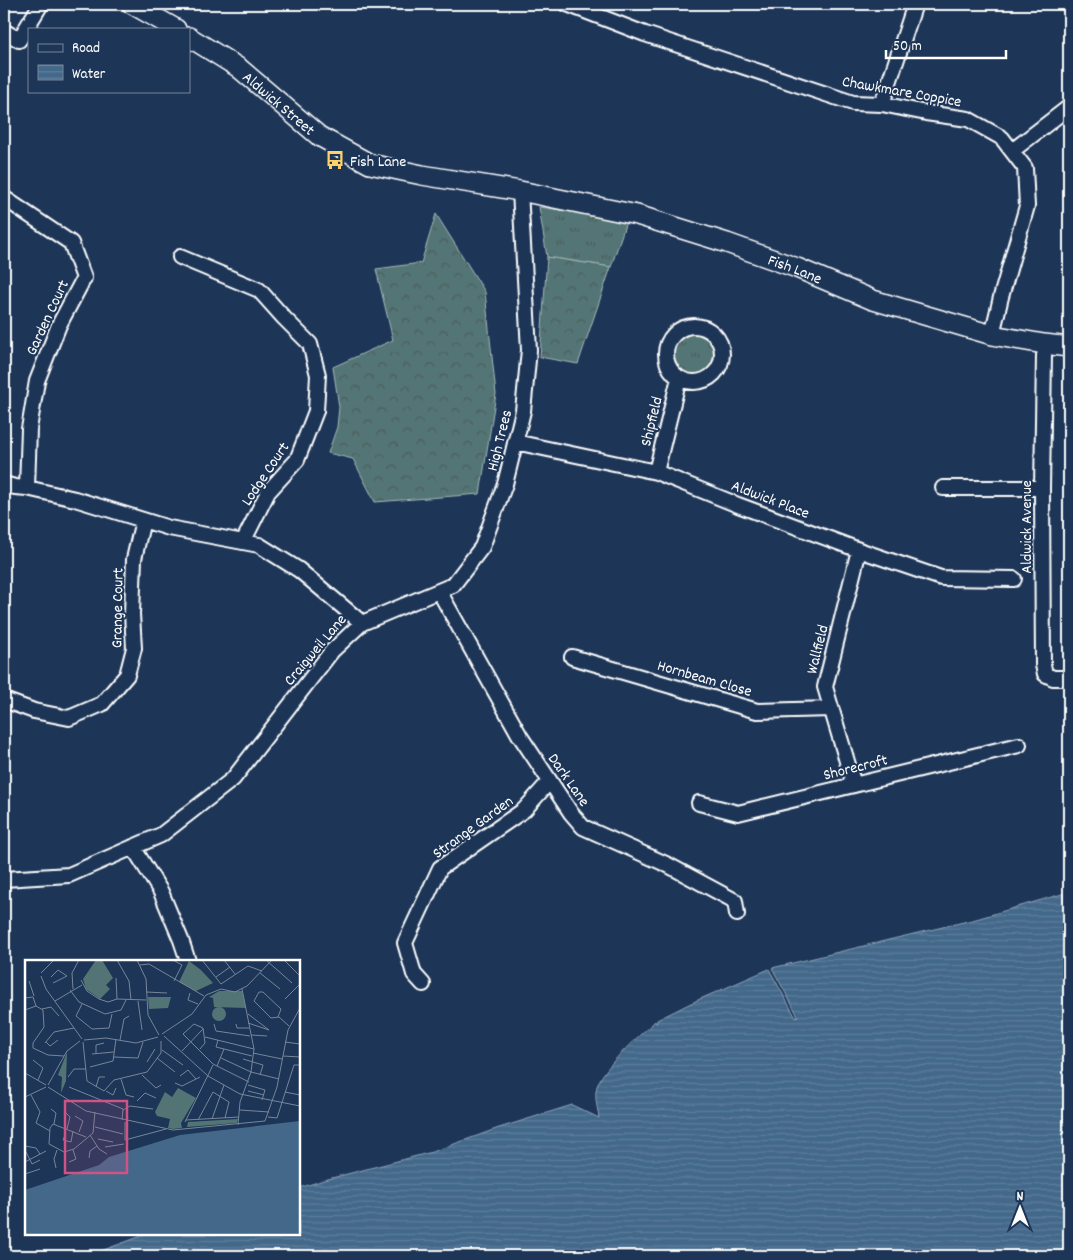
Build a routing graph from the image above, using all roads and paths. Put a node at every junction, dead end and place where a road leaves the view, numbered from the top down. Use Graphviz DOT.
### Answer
graph roads {
  1 [pos="41,4"];
  2 [pos="132,4"];
  3 [pos="567,4"];
  4 [pos="915,4"];
  5 [pos="174,28"];
  6 [pos="4,31"];
  7 [pos="190,38"];
  8 [pos="882,104"];
  9 [pos="1069,107"];
  10 [pos="1012,151"];
  11 [pos="520,191"];
  12 [pos="4,198"];
  13 [pos="180,257"];
  14 [pos="992,335"];
  15 [pos="1069,347"];
  16 [pos="1044,355"];
  17 [pos="679,378"];
  18 [pos="515,442"];
  19 [pos="656,472"];
  20 [pos="4,484"];
  21 [pos="27,488"];
  22 [pos="943,488"];
  23 [pos="1042,488"];
  24 [pos="144,520"];
  25 [pos="243,542"];
  26 [pos="859,550"];
  27 [pos="1014,579"];
  28 [pos="439,591"];
  29 [pos="362,623"];
  30 [pos="572,656"];
  31 [pos="1069,678"];
  32 [pos="4,700"];
  33 [pos="831,709"];
  34 [pos="1019,745"];
  35 [pos="549,782"];
  36 [pos="854,785"];
  37 [pos="699,804"];
  38 [pos="133,847"];
  39 [pos="4,879"];
  40 [pos="737,914"];
  41 [pos="188,960"];
  42 [pos="423,984"];
  1 -- 6 [label="street"];
  2 -- 5 [label="street"];
  3 -- 8 [label="street, Chawkmare Coppice"];
  4 -- 8 [label="street"];
  7 -- 11 [label="street, Aldwick Street"];
  8 -- 10 [label="street, Chawkmare Coppice"];
  9 -- 10 [label="street"];
  10 -- 14 [label="street, Chawkmare Coppice"];
  11 -- 14 [label="street, Fish Lane"];
  11 -- 18 [label="street, High Trees"];
  12 -- 21 [label="street, Garden Court"];
  13 -- 25 [label="street, Lodge Court"];
  14 -- 15 [label="street, Fish Lane"];
  16 -- 23 [label="street, Aldwick Avenue"];
  17 -- 17 [label="street"];
  17 -- 19 [label="street, Shipfield"];
  18 -- 19 [label="street, Aldwick Place"];
  18 -- 28 [label="street, High Trees"];
  19 -- 26 [label="street, Aldwick Place"];
  20 -- 21 [label="street, Craigweil Lane"];
  21 -- 24 [label="street, Craigweil Lane"];
  22 -- 23 [label="street"];
  23 -- 31 [label="street, Aldwick Avenue"];
  24 -- 25 [label="street, Craigweil Lane"];
  24 -- 32 [label="street, Grange Court"];
  25 -- 29 [label="street, Craigweil Lane"];
  26 -- 27 [label="street, Aldwick Place"];
  26 -- 33 [label="street, Wallfield"];
  28 -- 29 [label="street, High Trees"];
  28 -- 35 [label="street, Dark Lane"];
  29 -- 38 [label="street, Craigweil Lane"];
  30 -- 33 [label="street, Hornbeam Close"];
  33 -- 36 [label="street, Wallfield"];
  34 -- 36 [label="street, Shorecroft"];
  35 -- 40 [label="street, Dark Lane"];
  35 -- 42 [label="street, Strange Garden"];
  36 -- 37 [label="street, Shorecroft"];
  38 -- 39 [label="street, Craigweil Lane"];
  38 -- 41 [label="street"];
}
